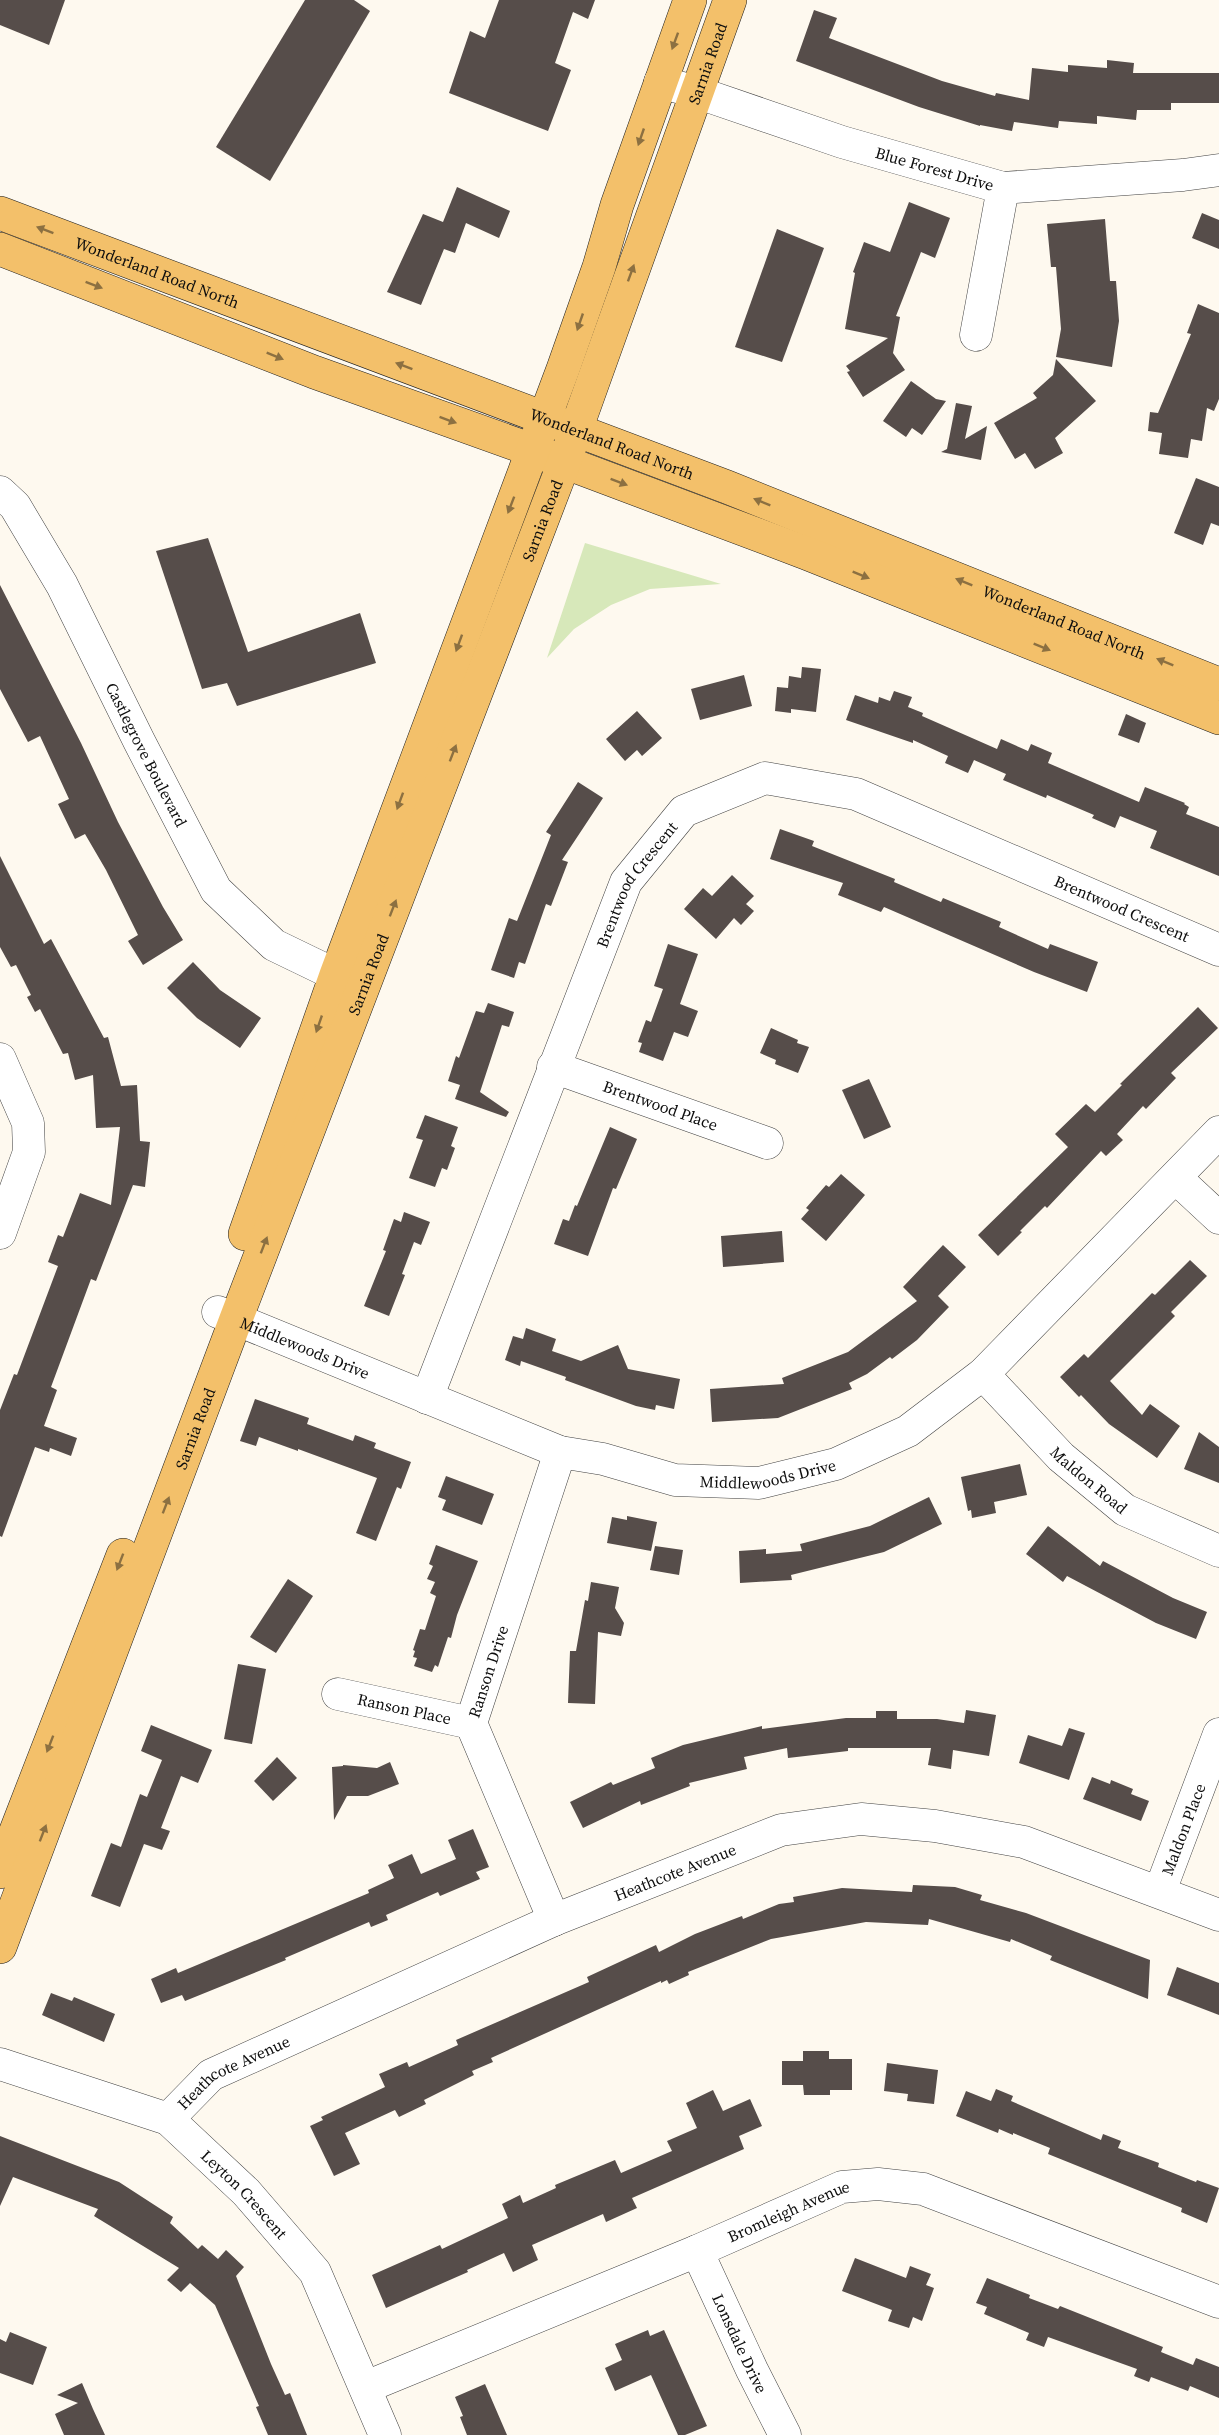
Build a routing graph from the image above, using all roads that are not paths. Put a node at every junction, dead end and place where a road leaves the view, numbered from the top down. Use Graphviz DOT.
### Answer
graph roads {
  1 [pos="690,0"];
  2 [pos="730,0"];
  3 [pos="660,82"];
  4 [pos="696,92"];
  5 [pos="1219,170"];
  6 [pos="1004,188"];
  7 [pos="0,213"];
  8 [pos="0,249"];
  9 [pos="976,335"];
  10 [pos="545,418"];
  11 [pos="575,430"];
  12 [pos="532,450"];
  13 [pos="564,463"];
  14 [pos="0,492"];
  15 [pos="1219,684"];
  16 [pos="1219,718"];
  17 [pos="1219,950"];
  18 [pos="336,975"];
  19 [pos="0,1059"];
  20 [pos="553,1067"];
  21 [pos="1219,1132"];
  22 [pos="768,1143"];
  23 [pos="1176,1178"];
  24 [pos="1219,1218"];
  25 [pos="0,1233"];
  26 [pos="227,1316"];
  27 [pos="983,1374"];
  28 [pos="427,1398"];
  29 [pos="560,1452"];
  30 [pos="1219,1551"];
  31 [pos="338,1694"];
  32 [pos="471,1723"];
  33 [pos="1219,1734"];
  34 [pos="8,1869"];
  35 [pos="1160,1891"];
  36 [pos="1219,1915"];
  37 [pos="554,1920"];
  38 [pos="0,1947"];
  39 [pos="0,2064"];
  40 [pos="168,2119"];
  41 [pos="697,2252"];
  42 [pos="1219,2302"];
  43 [pos="366,2387"];
  44 [pos="385,2435"];
  45 [pos="785,2435"];
  1 -- 3 [label="main road, Sarnia Road, one-way"];
  2 -- 4 [label="main road, Sarnia Road"];
  3 -- 4 [label="street, Blue Forest Drive"];
  3 -- 10 [label="main road, Sarnia Road, one-way"];
  4 -- 6 [label="street, Blue Forest Drive"];
  11 -- 4 [label="main road, Sarnia Road, one-way"];
  5 -- 6 [label="street, Blue Forest Drive"];
  6 -- 9 [label="street"];
  10 -- 7 [label="main road, Wonderland Road North, one-way"];
  8 -- 12 [label="main road, Wonderland Road North, one-way"];
  10 -- 11 [label="main road, Wonderland Road North"];
  10 -- 12 [label="main road, Sarnia Road"];
  11 -- 13 [label="main road, Sarnia Road"];
  15 -- 11 [label="main road, Wonderland Road North, one-way"];
  12 -- 13 [label="main road, Wonderland Road North"];
  12 -- 18 [label="main road, Sarnia Road, one-way"];
  13 -- 16 [label="main road, Wonderland Road North, one-way"];
  26 -- 13 [label="main road, Sarnia Road, one-way"];
  14 -- 18 [label="street, Castlegrove Boulevard"];
  17 -- 20 [label="street, Brentwood Crescent"];
  18 -- 26 [label="main road, Sarnia Road, one-way"];
  19 -- 25 [label="street"];
  20 -- 22 [label="street, Brentwood Place"];
  20 -- 28 [label="street, Brentwood Crescent"];
  21 -- 23 [label="street, Middlewoods Drive"];
  23 -- 24 [label="street"];
  23 -- 27 [label="street, Middlewoods Drive"];
  26 -- 28 [label="street, Middlewoods Drive"];
  26 -- 34 [label="main road, Sarnia Road"];
  27 -- 29 [label="street, Middlewoods Drive"];
  27 -- 30 [label="street, Maldon Road"];
  28 -- 29 [label="street, Middlewoods Drive"];
  29 -- 32 [label="street, Ranson Drive"];
  31 -- 32 [label="street, Ranson Place"];
  32 -- 37 [label="street, Ranson Drive"];
  33 -- 35 [label="street, Maldon Place"];
  34 -- 38 [label="main road, Sarnia Road"];
  35 -- 36 [label="street, Heathcote Avenue"];
  35 -- 37 [label="street, Heathcote Avenue"];
  37 -- 40 [label="street, Heathcote Avenue"];
  39 -- 40 [label="street, Leyton Crescent"];
  40 -- 43 [label="street, Leyton Crescent"];
  41 -- 42 [label="street, Bromleigh Avenue"];
  41 -- 43 [label="street, Bromleigh Avenue"];
  41 -- 45 [label="street, Lonsdale Drive"];
  43 -- 44 [label="street, Leyton Crescent"];
}
